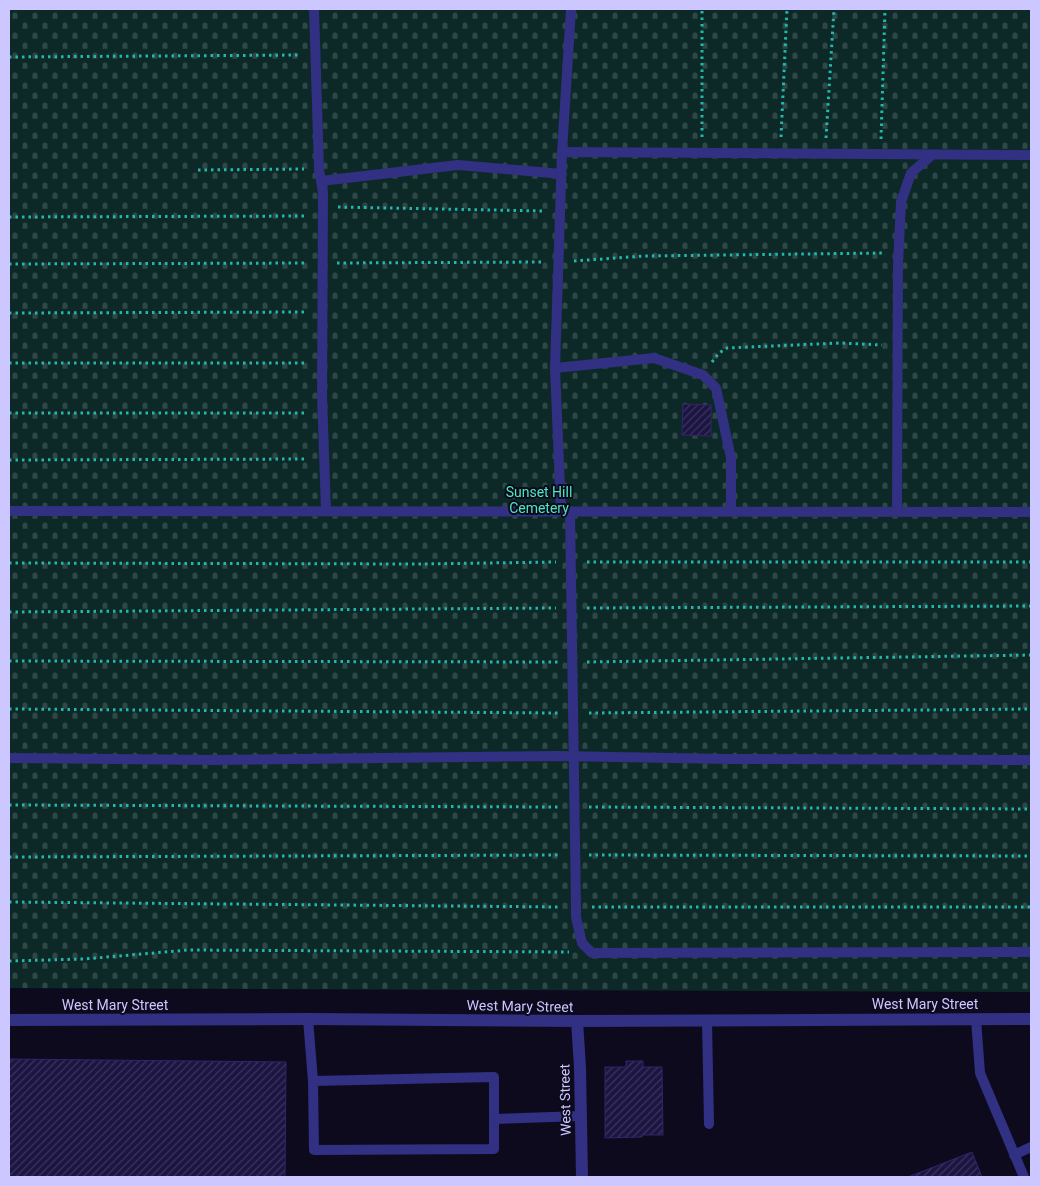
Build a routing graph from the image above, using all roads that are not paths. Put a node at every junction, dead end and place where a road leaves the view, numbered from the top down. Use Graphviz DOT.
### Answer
graph roads {
  1 [pos="314,9"];
  2 [pos="571,9"];
  3 [pos="562,152"];
  4 [pos="932,155"];
  5 [pos="1031,155"];
  6 [pos="562,174"];
  7 [pos="321,181"];
  8 [pos="555,368"];
  9 [pos="9,511"];
  10 [pos="326,511"];
  11 [pos="566,511"];
  12 [pos="731,511"];
  13 [pos="897,511"];
  14 [pos="1031,512"];
  15 [pos="574,756"];
  16 [pos="9,758"];
  17 [pos="1031,760"];
  18 [pos="1031,952"];
  19 [pos="308,1019"];
  20 [pos="976,1019"];
  21 [pos="1031,1019"];
  22 [pos="9,1020"];
  23 [pos="577,1021"];
  24 [pos="707,1021"];
  25 [pos="312,1081"];
  26 [pos="580,1116"];
  27 [pos="495,1119"];
  28 [pos="709,1124"];
  29 [pos="1031,1147"];
  30 [pos="1014,1155"];
  31 [pos="582,1177"];
  32 [pos="1024,1177"];
  1 -- 7 [label="lane"];
  2 -- 3 [label="lane"];
  3 -- 4 [label="lane"];
  3 -- 6 [label="lane"];
  4 -- 5 [label="lane"];
  4 -- 13 [label="lane"];
  6 -- 7 [label="lane"];
  6 -- 8 [label="lane"];
  7 -- 10 [label="lane"];
  8 -- 11 [label="lane"];
  8 -- 12 [label="lane"];
  9 -- 10 [label="lane"];
  10 -- 11 [label="lane"];
  11 -- 12 [label="lane"];
  11 -- 15 [label="lane"];
  12 -- 13 [label="lane"];
  13 -- 14 [label="lane"];
  15 -- 16 [label="lane"];
  15 -- 17 [label="lane"];
  15 -- 18 [label="lane"];
  19 -- 22 [label="street, West Mary Street"];
  19 -- 23 [label="street, West Mary Street"];
  19 -- 25 [label="lane"];
  20 -- 21 [label="street, West Mary Street"];
  20 -- 24 [label="street, West Mary Street"];
  20 -- 30 [label="lane"];
  23 -- 24 [label="street, West Mary Street"];
  23 -- 26 [label="street, West Street"];
  24 -- 28 [label="lane"];
  25 -- 27 [label="lane"];
  25 -- 27 [label="lane"];
  26 -- 27 [label="lane"];
  26 -- 31 [label="street, West Street"];
  29 -- 30 [label="lane"];
  30 -- 32 [label="lane"];
}
